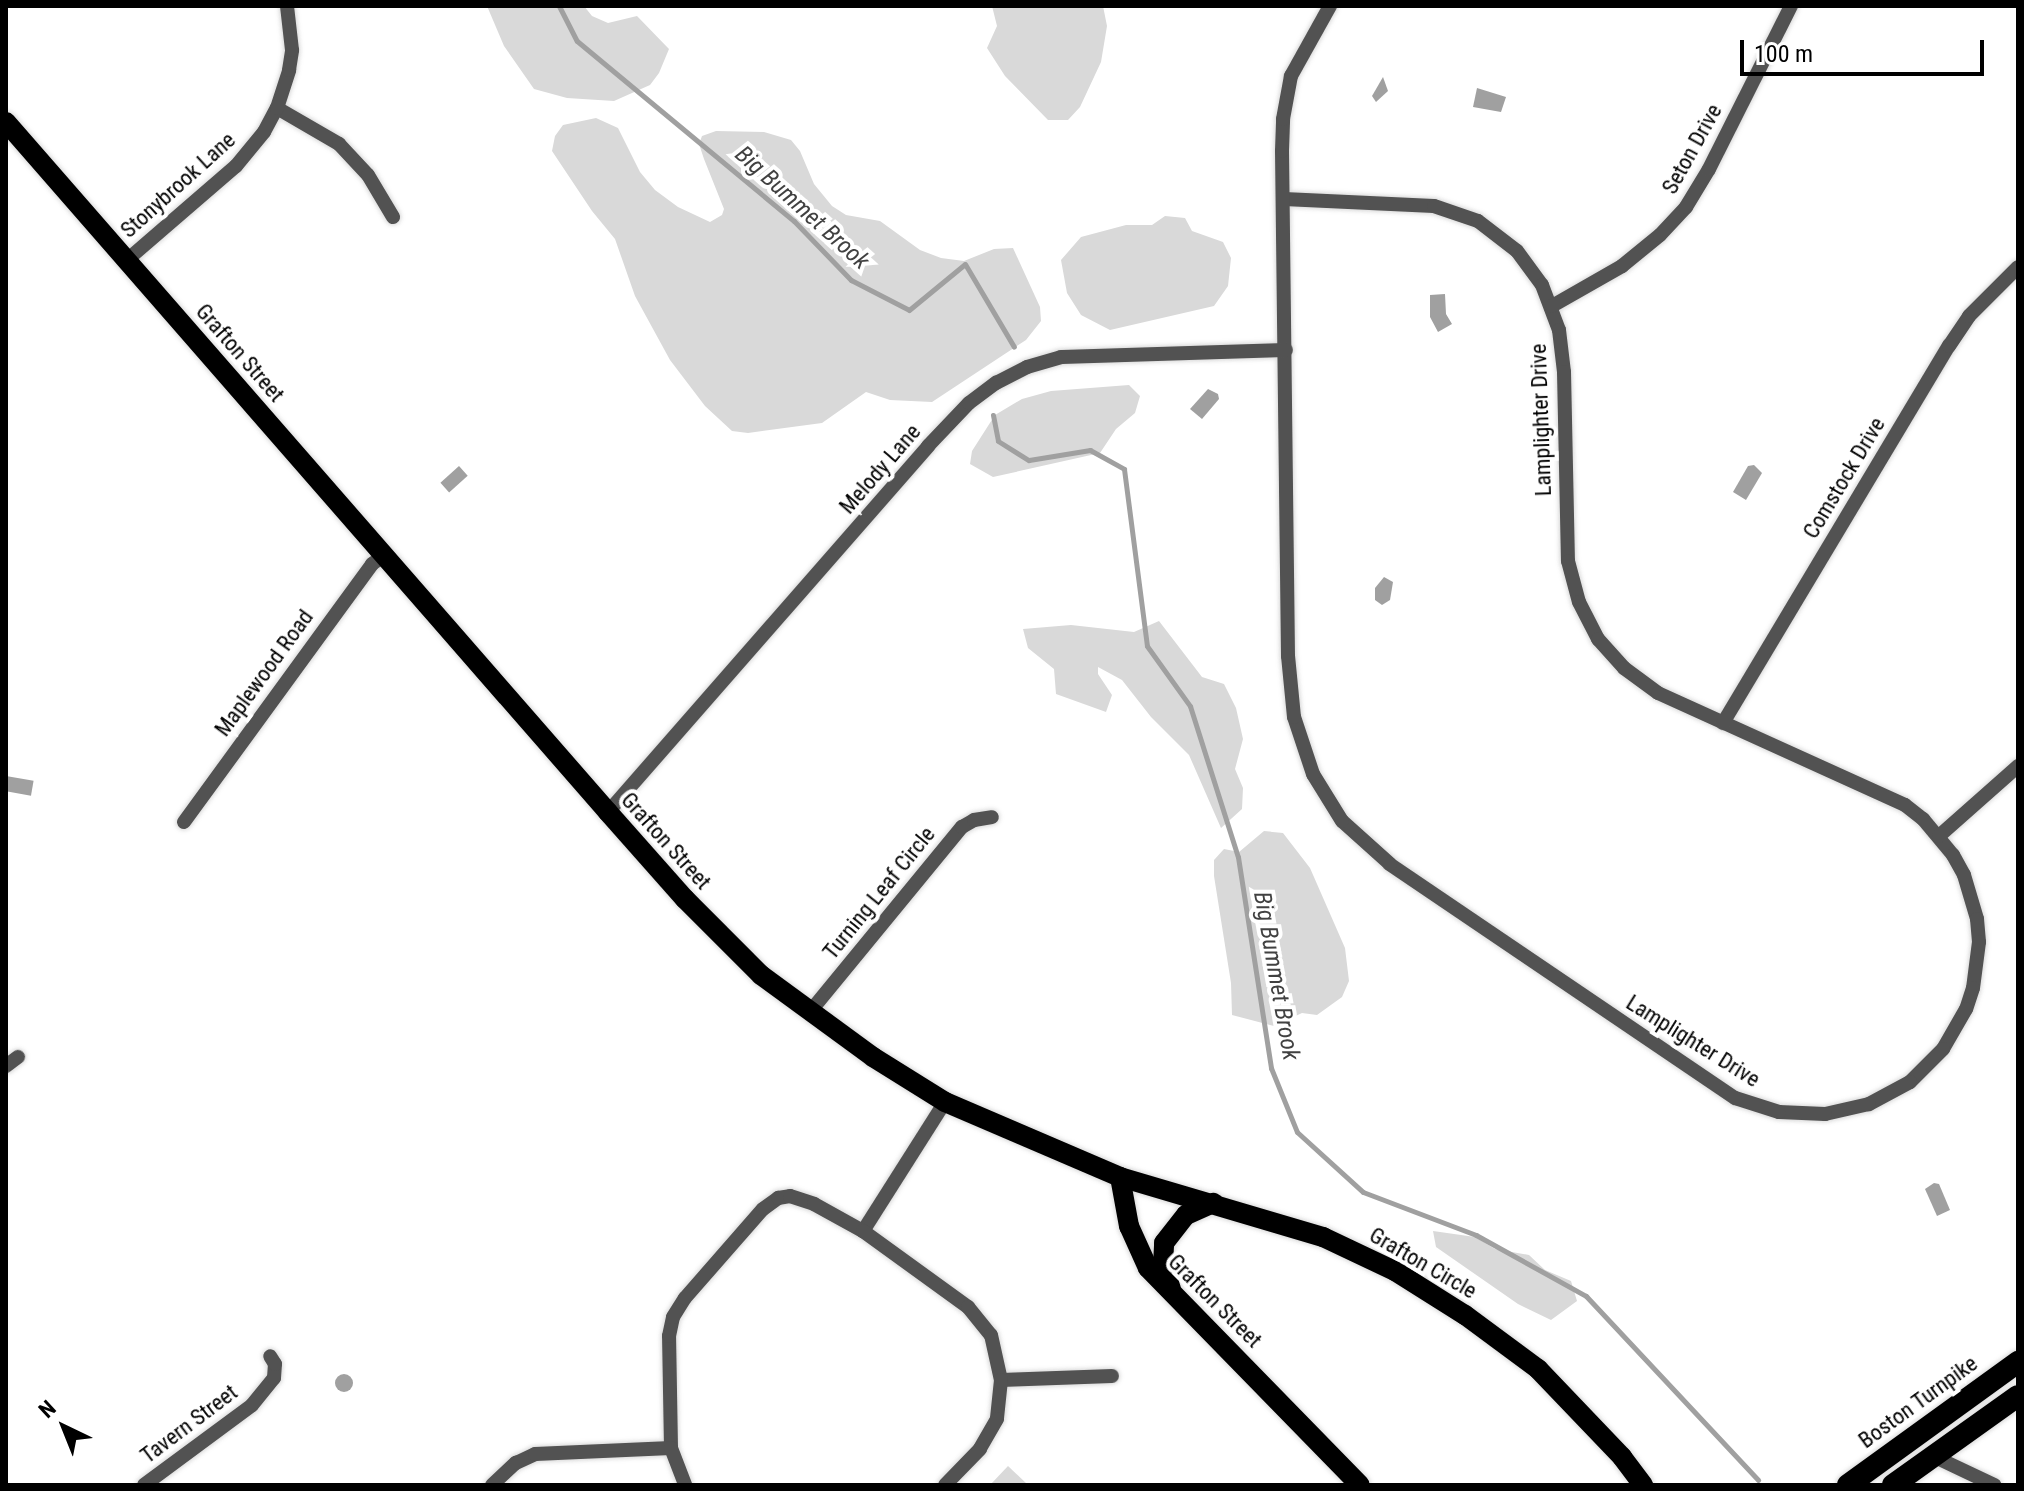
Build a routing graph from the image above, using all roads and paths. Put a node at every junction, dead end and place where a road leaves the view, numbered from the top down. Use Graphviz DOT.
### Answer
graph roads {
  1 [pos="287,6"];
  2 [pos="1330,6"];
  3 [pos="1791,6"];
  4 [pos="277,108"];
  5 [pos="6,122"];
  6 [pos="1284,199"];
  7 [pos="393,217"];
  8 [pos="127,260"];
  9 [pos="2018,267"];
  10 [pos="1552,306"];
  11 [pos="1286,350"];
  12 [pos="385,555"];
  13 [pos="1723,723"];
  14 [pos="2018,766"];
  15 [pos="608,812"];
  16 [pos="992,817"];
  17 [pos="184,822"];
  18 [pos="1939,836"];
  19 [pos="809,1013"];
  20 [pos="945,1102"];
  21 [pos="1120,1177"];
  22 [pos="1213,1203"];
  23 [pos="863,1231"];
  24 [pos="1173,1293"];
  25 [pos="270,1356"];
  26 [pos="2018,1362"];
  27 [pos="1112,1376"];
  28 [pos="1001,1380"];
  29 [pos="2018,1396"];
  30 [pos="671,1448"];
  31 [pos="1933,1456"];
  32 [pos="144,1485"];
  33 [pos="492,1485"];
  34 [pos="685,1485"];
  35 [pos="945,1485"];
  36 [pos="1360,1485"];
  37 [pos="1643,1485"];
  38 [pos="1848,1485"];
  39 [pos="1893,1485"];
  40 [pos="1994,1485"];
  1 -- 4 [label="street, Stonybrook Lane"];
  2 -- 6 [label="street, Lamplighter Drive"];
  3 -- 10 [label="street, Seton Drive"];
  4 -- 7 [label="street"];
  4 -- 8 [label="street, Stonybrook Lane"];
  5 -- 8 [label="main road, Grafton Street"];
  6 -- 10 [label="street, Lamplighter Drive"];
  6 -- 11 [label="street, Lamplighter Drive"];
  8 -- 12 [label="main road, Grafton Street"];
  9 -- 13 [label="street, Comstock Drive"];
  10 -- 13 [label="street, Lamplighter Drive"];
  11 -- 15 [label="street, Melody Lane"];
  11 -- 18 [label="street, Lamplighter Drive"];
  12 -- 15 [label="main road, Grafton Street"];
  12 -- 17 [label="street, Maplewood Road"];
  13 -- 18 [label="street, Lamplighter Drive"];
  14 -- 18 [label="street"];
  15 -- 19 [label="main road, Grafton Street"];
  16 -- 19 [label="street, Turning Leaf Circle"];
  19 -- 20 [label="main road, Grafton Street"];
  20 -- 21 [label="main road, Grafton Street"];
  20 -- 23 [label="street"];
  21 -- 22 [label="main road, Grafton Circle"];
  21 -- 24 [label="main road, Grafton Street"];
  22 -- 24 [label="main road"];
  22 -- 37 [label="main road, Grafton Circle"];
  23 -- 28 [label="street"];
  23 -- 30 [label="street"];
  24 -- 36 [label="main road, Grafton Street"];
  25 -- 32 [label="street, Tavern Street"];
  26 -- 38 [label="highway, Boston Turnpike"];
  27 -- 28 [label="street"];
  28 -- 35 [label="street"];
  29 -- 31 [label="highway"];
  30 -- 33 [label="street"];
  30 -- 34 [label="street"];
  31 -- 39 [label="highway"];
  31 -- 40 [label="street"];
}
